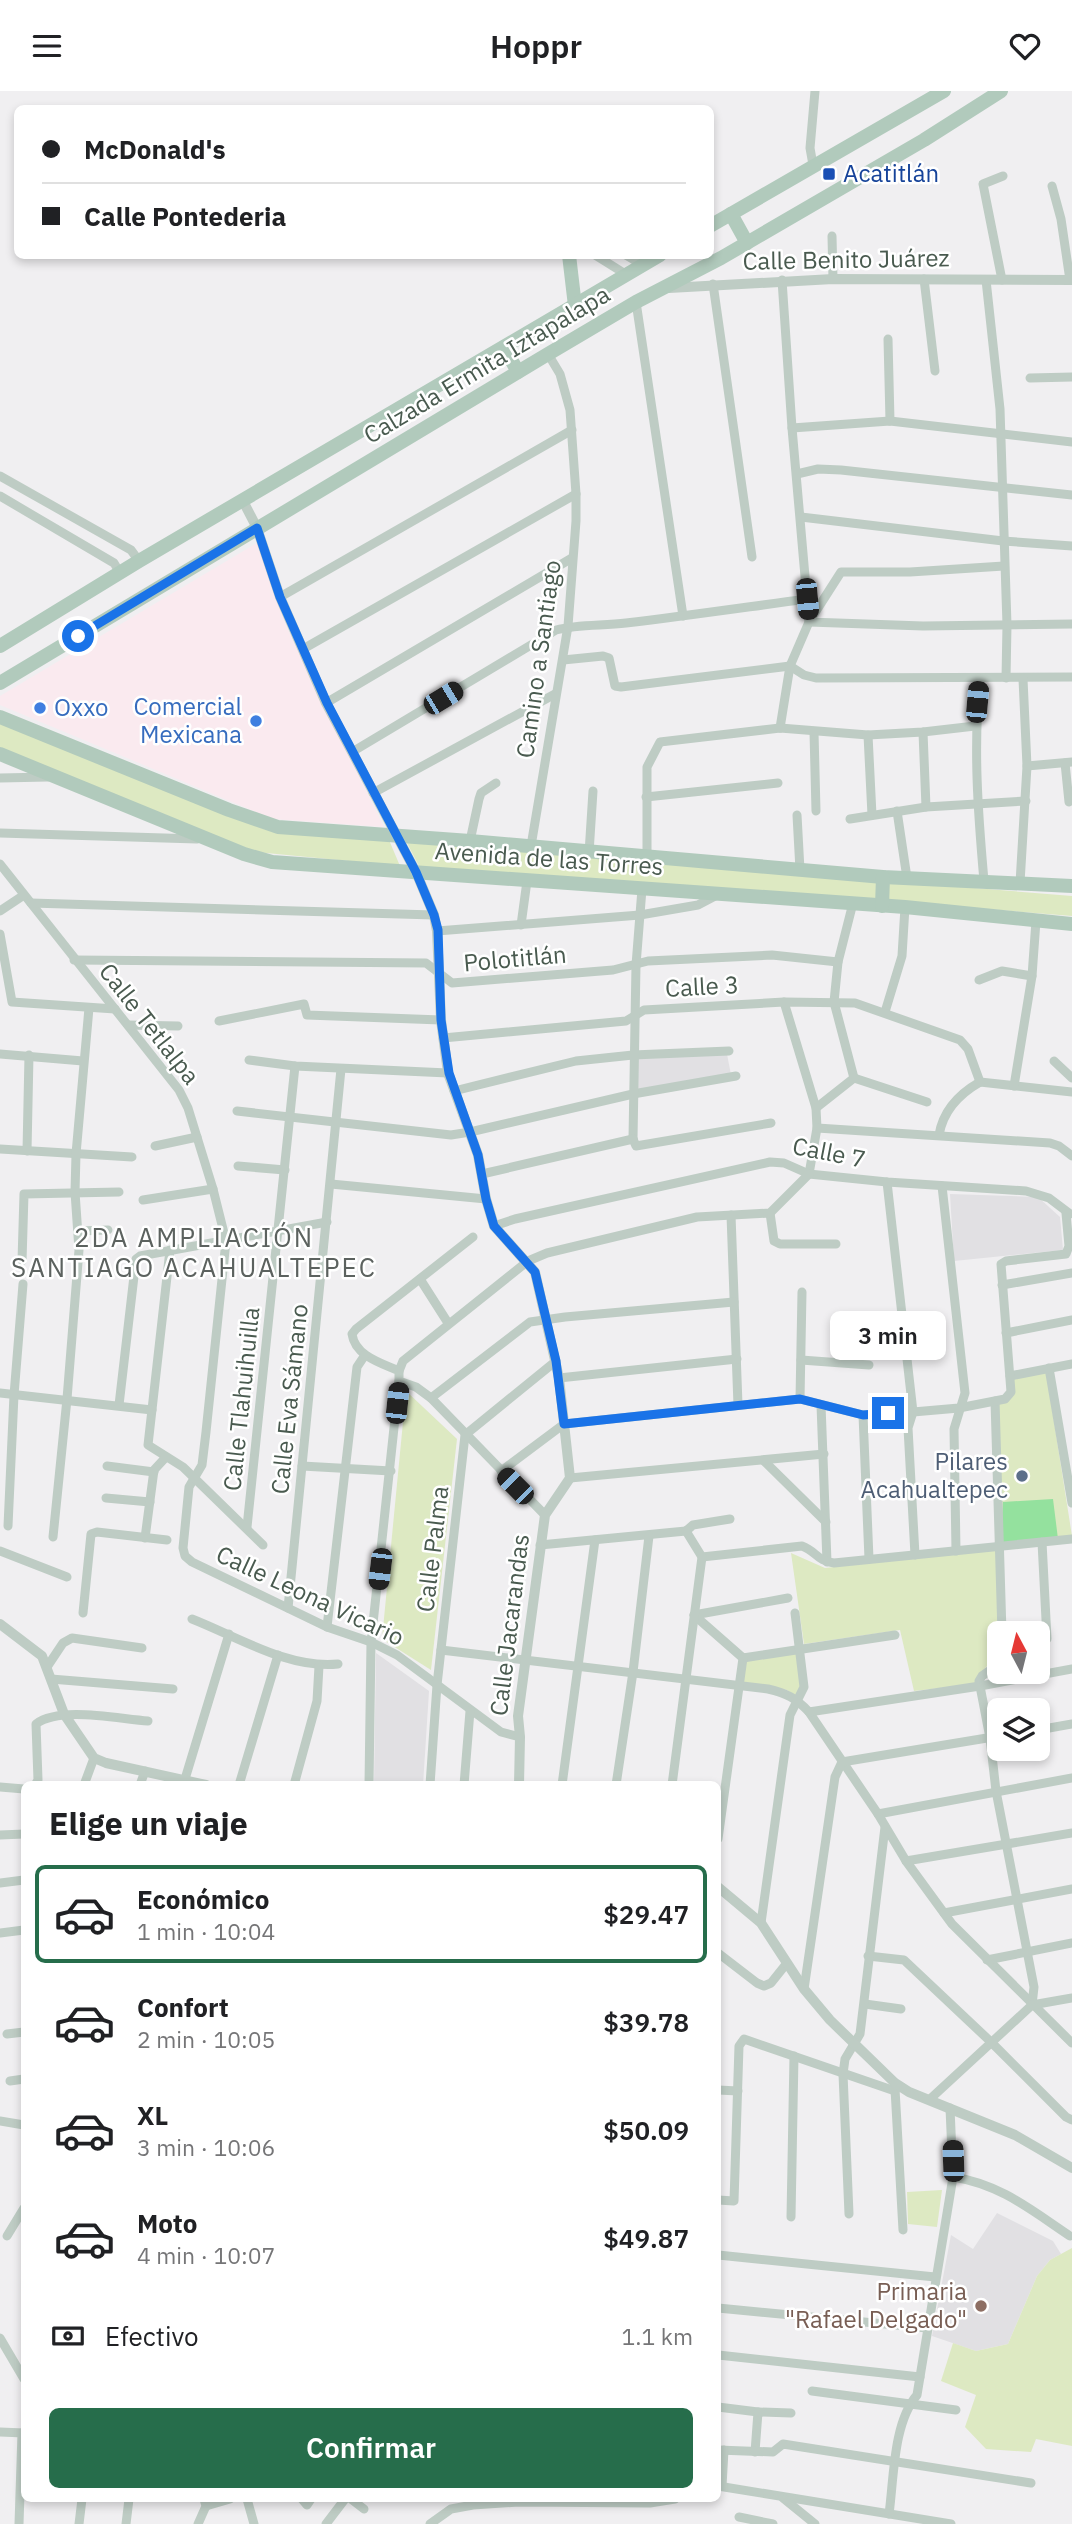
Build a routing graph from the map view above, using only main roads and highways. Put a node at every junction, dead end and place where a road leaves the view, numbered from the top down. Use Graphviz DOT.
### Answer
graph roads {
  1 [pos="944,91"];
  2 [pos="1001,91"];
  3 [pos="731,214"];
  4 [pos="714,224"];
  5 [pos="747,243"];
  6 [pos="569,259"];
  7 [pos="653,259"];
  8 [pos="575,306"];
  9 [pos="504,347"];
  10 [pos="518,372"];
  11 [pos="0,646"];
  12 [pos="0,683"];
  13 [pos="0,717"];
  14 [pos="0,754"];
  15 [pos="883,877"];
  16 [pos="1072,886"];
  17 [pos="882,905"];
  18 [pos="1072,924"];
  1 -- 3 [label="main road"];
  2 -- 5 [label="main road, Calzada Ermita Iztapalapa"];
  3 -- 4 [label="main road"];
  3 -- 5 [label="main road"];
  5 -- 10 [label="main road, Calzada Ermita Iztapalapa"];
  6 -- 8 [label="main road"];
  7 -- 8 [label="main road, Calzada Ermita Iztapalapa"];
  8 -- 9 [label="main road, Calzada Ermita Iztapalapa"];
  9 -- 10 [label="main road"];
  9 -- 11 [label="main road, Calzada Ermita Iztapalapa"];
  10 -- 12 [label="main road, Calzada Ermita Iztapalapa"];
  13 -- 15 [label="main road, Avenida de las Torres"];
  14 -- 17 [label="main road, Avenida de las Torres"];
  15 -- 16 [label="main road, Avenida de las Torres"];
  15 -- 17 [label="main road"];
  17 -- 18 [label="main road, Avenida de las Torres"];
}
